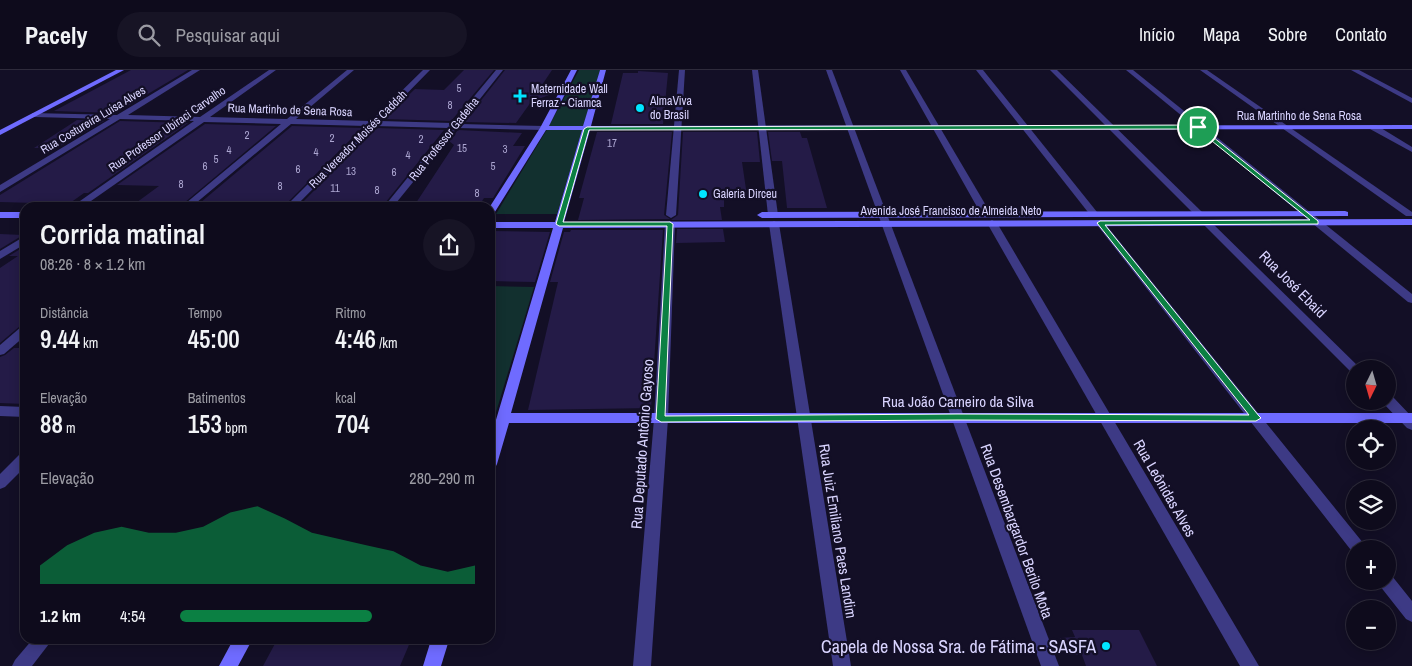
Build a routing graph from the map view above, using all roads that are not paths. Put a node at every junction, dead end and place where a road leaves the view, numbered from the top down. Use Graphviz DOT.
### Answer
graph roads {
  1 [pos="106,70"];
  2 [pos="121,70"];
  3 [pos="198,70"];
  4 [pos="274,70"];
  5 [pos="351,70"];
  6 [pos="426,70"];
  7 [pos="500,70"];
  8 [pos="574,70"];
  9 [pos="603,70"];
  10 [pos="682,70"];
  11 [pos="755,70"];
  12 [pos="829,70"];
  13 [pos="903,70"];
  14 [pos="979,70"];
  15 [pos="1053,70"];
  16 [pos="1128,70"];
  17 [pos="1204,70"];
  18 [pos="1354,70"];
  19 [pos="1412,101"];
  20 [pos="35,115"];
  21 [pos="119,117"];
  22 [pos="202,119"];
  23 [pos="288,122"];
  24 [pos="373,124"];
  25 [pos="0,125"];
  26 [pos="454,127"];
  27 [pos="936,127"];
  28 [pos="1025,127"];
  29 [pos="1111,127"];
  30 [pos="1198,127"];
  31 [pos="1285,127"];
  32 [pos="1373,127"];
  33 [pos="1412,127"];
  34 [pos="544,128"];
  35 [pos="677,128"];
  36 [pos="762,128"];
  37 [pos="852,128"];
  38 [pos="587,129"];
  39 [pos="0,133"];
  40 [pos="1412,150"];
  41 [pos="0,189"];
  42 [pos="83,202"];
  43 [pos="191,202"];
  44 [pos="294,202"];
  45 [pos="392,202"];
  46 [pos="495,207"];
  47 [pos="1198,214"];
  48 [pos="1304,214"];
  49 [pos="0,215"];
  50 [pos="20,215"];
  51 [pos="495,215"];
  52 [pos="1411,216"];
  53 [pos="1097,218"];
  54 [pos="774,219"];
  55 [pos="884,219"];
  56 [pos="989,219"];
  57 [pos="561,220"];
  58 [pos="671,220"];
  59 [pos="1316,222"];
  60 [pos="0,223"];
  61 [pos="20,223"];
  62 [pos="1207,223"];
  63 [pos="495,225"];
  64 [pos="20,242"];
  65 [pos="0,256"];
  66 [pos="1412,300"];
  67 [pos="20,334"];
  68 [pos="0,350"];
  69 [pos="1346,360"];
  70 [pos="1396,407"];
  71 [pos="0,411"];
  72 [pos="20,412"];
  73 [pos="957,417"];
  74 [pos="1105,417"];
  75 [pos="503,418"];
  76 [pos="804,418"];
  77 [pos="1256,418"];
  78 [pos="661,419"];
  79 [pos="1410,420"];
  80 [pos="495,446"];
  81 [pos="20,463"];
  82 [pos="0,483"];
  83 [pos="1353,540"];
  84 [pos="1393,590"];
  85 [pos="1412,614"];
  86 [pos="40,644"];
  87 [pos="241,644"];
  88 [pos="439,644"];
  89 [pos="22,666"];
  90 [pos="228,666"];
  91 [pos="432,666"];
  92 [pos="642,666"];
  93 [pos="842,666"];
  94 [pos="1050,666"];
  95 [pos="1250,666"];
  1 -- 25 [label="street"];
  2 -- 20 [label="street"];
  3 -- 21 [label="street, Rua Costureira Luisa Alves"];
  4 -- 22 [label="street, Rua Professor Ubiraci Carvalho"];
  5 -- 23 [label="street"];
  6 -- 24 [label="street, Rua Vereador Moisés Caddah"];
  7 -- 26 [label="street, Rua Professor Gadelha"];
  8 -- 34 [label="street"];
  9 -- 38 [label="street"];
  10 -- 35 [label="street, Rua Deputado Antônio Gayoso"];
  11 -- 36 [label="street, Rua Juiz Emiliano Paes Landim"];
  12 -- 37 [label="street, Rua Desembargardor Berilo Mota"];
  13 -- 27 [label="street, Rua Leônidas Alves"];
  14 -- 28 [label="street"];
  15 -- 29 [label="street"];
  16 -- 30 [label="street"];
  17 -- 31 [label="street"];
  18 -- 19 [label="street"];
  20 -- 21 [label="street, Rua Martinho de Sena Rosa"];
  20 -- 39 [label="street"];
  21 -- 22 [label="street, Rua Martinho de Sena Rosa"];
  21 -- 41 [label="street, Rua Costureira Luisa Alves"];
  22 -- 23 [label="street, Rua Martinho de Sena Rosa"];
  22 -- 42 [label="street, Rua Professor Ubiraci Carvalho"];
  23 -- 24 [label="street, Rua Martinho de Sena Rosa"];
  23 -- 43 [label="street"];
  24 -- 26 [label="street, Rua Martinho de Sena Rosa"];
  24 -- 44 [label="street, Rua Vereador Moisés Caddah"];
  26 -- 34 [label="street, Rua Martinho de Sena Rosa"];
  26 -- 45 [label="street, Rua Professor Gadelha"];
  27 -- 28 [label="street, Rua Martinho de Sena Rosa"];
  27 -- 37 [label="street, Rua Martinho de Sena Rosa"];
  27 -- 56 [label="street, Rua Leônidas Alves"];
  28 -- 29 [label="street, Rua Martinho de Sena Rosa"];
  28 -- 53 [label="street"];
  29 -- 30 [label="street, Rua Martinho de Sena Rosa"];
  29 -- 47 [label="street"];
  30 -- 31 [label="street, Rua Martinho de Sena Rosa"];
  30 -- 48 [label="street"];
  31 -- 32 [label="street, Rua Martinho de Sena Rosa"];
  31 -- 52 [label="street"];
  32 -- 33 [label="street, Rua Martinho de Sena Rosa"];
  32 -- 40 [label="street"];
  34 -- 38 [label="street, Rua Martinho de Sena Rosa"];
  34 -- 46 [label="street"];
  35 -- 36 [label="street, Rua Martinho de Sena Rosa"];
  35 -- 38 [label="street, Rua Martinho de Sena Rosa"];
  35 -- 58 [label="street, Rua Deputado Antônio Gayoso"];
  36 -- 37 [label="street, Rua Martinho de Sena Rosa"];
  36 -- 54 [label="street, Rua Juiz Emiliano Paes Landim"];
  37 -- 55 [label="street, Rua Desembargardor Berilo Mota"];
  38 -- 57 [label="street"];
  47 -- 48 [label="street, Avenida José Francisco de Almeida Neto"];
  47 -- 53 [label="street, Avenida José Francisco de Almeida Neto"];
  48 -- 52 [label="street, Avenida José Francisco de Almeida Neto"];
  48 -- 59 [label="street"];
  49 -- 50 [label="street"];
  51 -- 57 [label="street, Avenida José Francisco de Almeida Neto"];
  52 -- 59 [label="street, Avenida José Francisco de Almeida Neto"];
  53 -- 56 [label="street, Avenida José Francisco de Almeida Neto"];
  53 -- 62 [label="street, Avenida José Francisco de Almeida Neto"];
  53 -- 77 [label="street"];
  54 -- 55 [label="street, Avenida José Francisco de Almeida Neto"];
  54 -- 58 [label="street, Avenida José Francisco de Almeida Neto"];
  54 -- 76 [label="street, Rua Juiz Emiliano Paes Landim"];
  55 -- 56 [label="street, Avenida José Francisco de Almeida Neto"];
  55 -- 73 [label="street, Rua Desembargardor Berilo Mota"];
  56 -- 74 [label="street, Rua Leônidas Alves"];
  57 -- 58 [label="street, Avenida José Francisco de Almeida Neto"];
  57 -- 63 [label="street, Avenida José Francisco de Almeida Neto"];
  57 -- 75 [label="street"];
  58 -- 78 [label="street, Rua Deputado Antônio Gayoso"];
  59 -- 62 [label="street, Avenida José Francisco de Almeida Neto"];
  59 -- 66 [label="street"];
  60 -- 61 [label="street"];
  62 -- 69 [label="street, Rua José Ebaid"];
  64 -- 65 [label="street"];
  67 -- 68 [label="street"];
  70 -- 79 [label="street"];
  71 -- 72 [label="street"];
  73 -- 74 [label="street, Rua João Carneiro da Silva"];
  73 -- 76 [label="street, Rua João Carneiro da Silva"];
  73 -- 94 [label="street, Rua Desembargardor Berilo Mota"];
  74 -- 77 [label="street, Rua João Carneiro da Silva"];
  74 -- 95 [label="street, Rua Leônidas Alves"];
  75 -- 78 [label="street, Rua João Carneiro da Silva"];
  75 -- 80 [label="street"];
  76 -- 78 [label="street, Rua João Carneiro da Silva"];
  76 -- 93 [label="street, Rua Juiz Emiliano Paes Landim"];
  77 -- 79 [label="street, Rua João Carneiro da Silva"];
  77 -- 83 [label="street"];
  78 -- 92 [label="street, Rua Deputado Antônio Gayoso"];
  81 -- 82 [label="street"];
  84 -- 85 [label="street"];
  86 -- 89 [label="street"];
  87 -- 90 [label="street"];
  88 -- 91 [label="street"];
}
